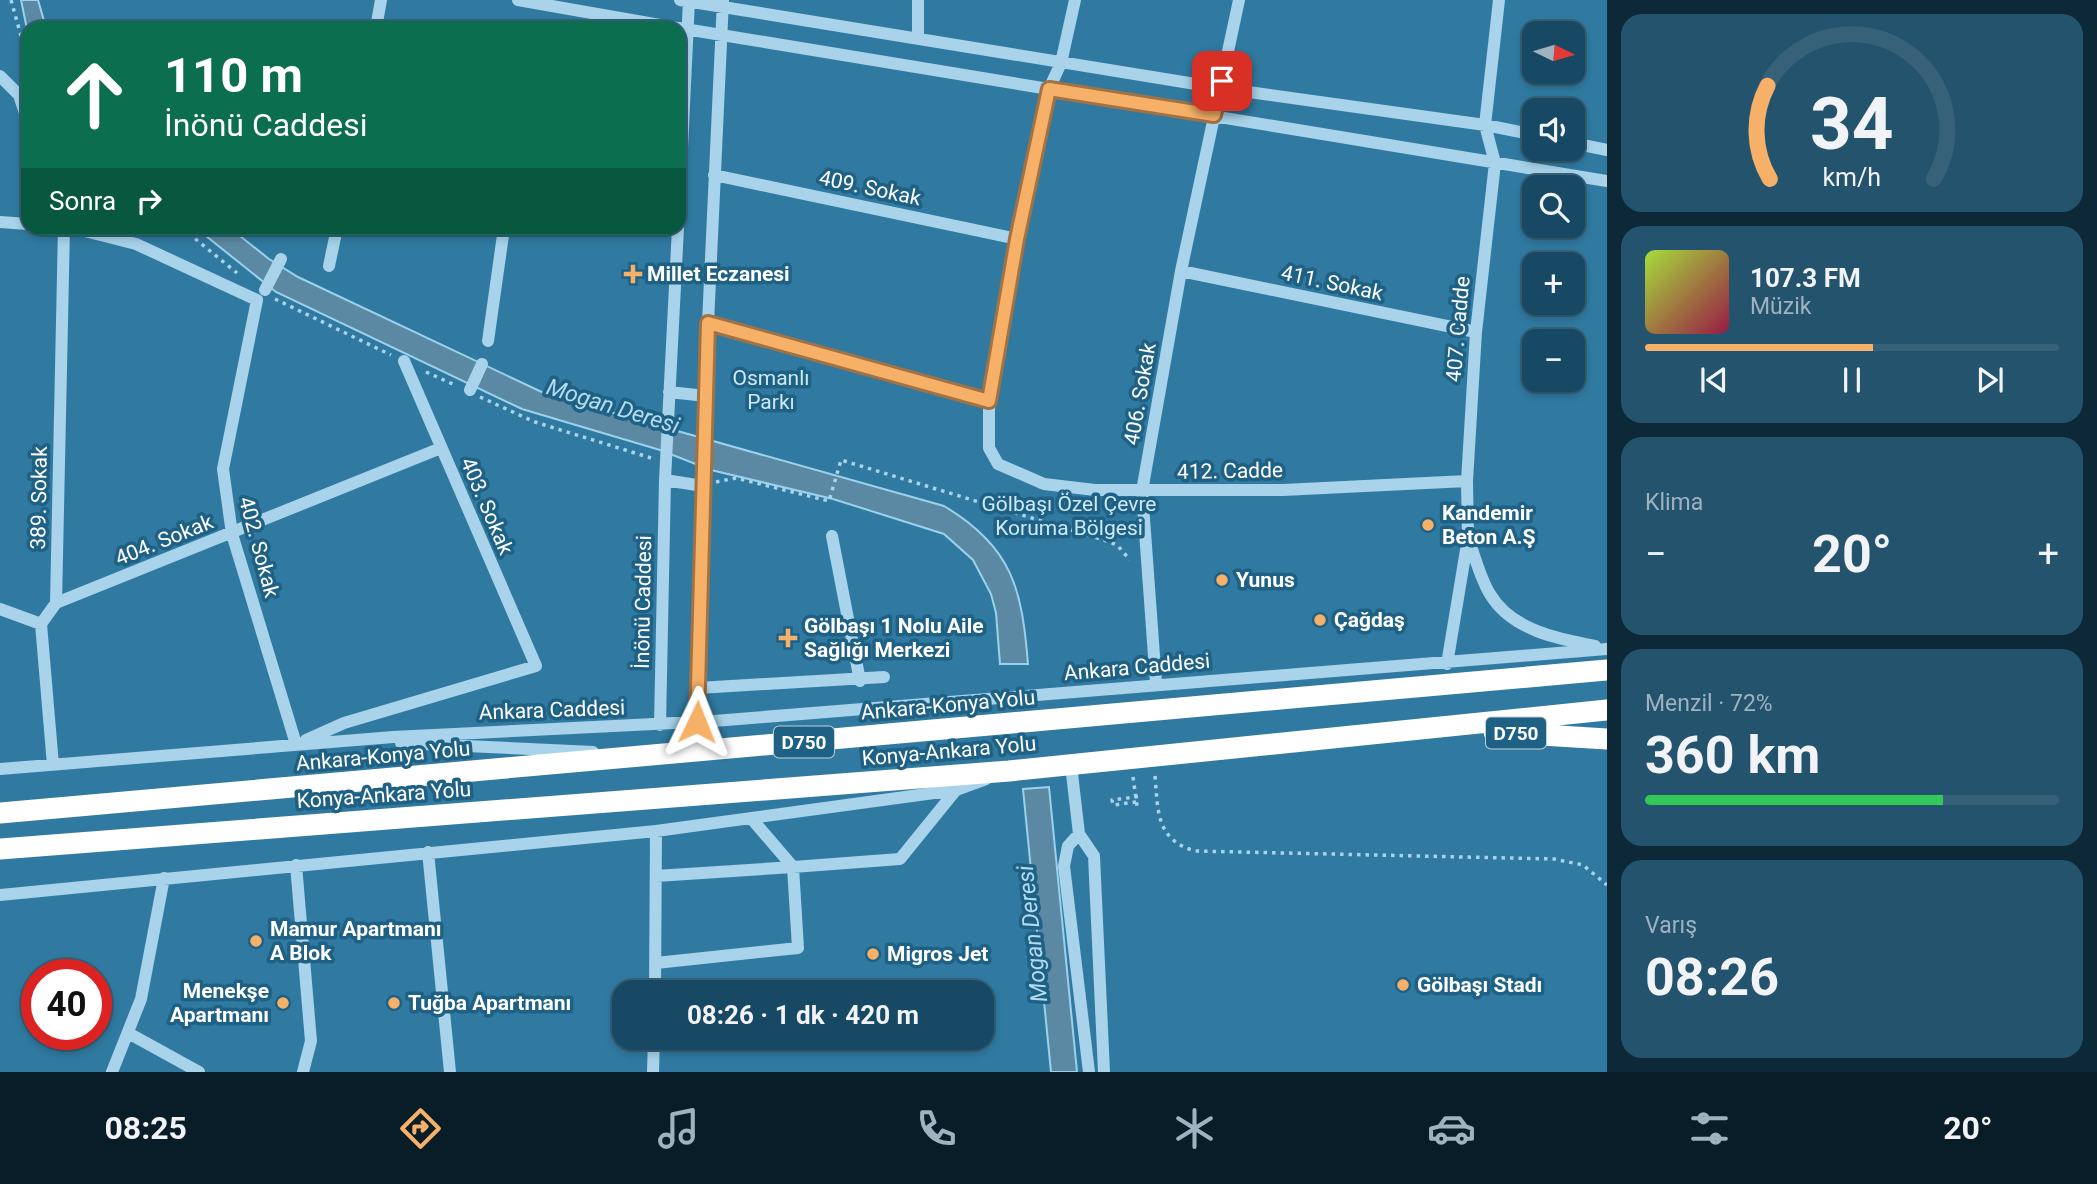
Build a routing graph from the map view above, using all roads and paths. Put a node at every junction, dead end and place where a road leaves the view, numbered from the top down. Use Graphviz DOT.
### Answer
graph roads {
  1 [pos="11,0"];
  2 [pos="381,0"];
  3 [pos="517,0"];
  4 [pos="918,0"];
  5 [pos="1075,0"];
  6 [pos="1239,0"];
  7 [pos="1499,0"];
  8 [pos="686,1"];
  9 [pos="723,4"];
  10 [pos="377,21"];
  11 [pos="636,21"];
  12 [pos="682,21"];
  13 [pos="686,30"];
  14 [pos="21,36"];
  15 [pos="721,36"];
  16 [pos="918,39"];
  17 [pos="1060,63"];
  18 [pos="0,76"];
  19 [pos="1220,88"];
  20 [pos="1049,89"];
  21 [pos="21,101"];
  22 [pos="1214,115"];
  23 [pos="1485,125"];
  24 [pos="1522,132"];
  25 [pos="1585,145"];
  26 [pos="1607,150"];
  27 [pos="1495,163"];
  28 [pos="715,175"];
  29 [pos="1607,181"];
  30 [pos="0,222"];
  31 [pos="21,224"];
  32 [pos="64,235"];
  33 [pos="101,235"];
  34 [pos="336,235"];
  35 [pos="503,235"];
  36 [pos="678,235"];
  37 [pos="1017,239"];
  38 [pos="281,258"];
  39 [pos="329,266"];
  40 [pos="1181,271"];
  41 [pos="265,290"];
  42 [pos="708,323"];
  43 [pos="1476,332"];
  44 [pos="488,341"];
  45 [pos="404,361"];
  46 [pos="482,364"];
  47 [pos="470,390"];
  48 [pos="706,396"];
  49 [pos="669,398"];
  50 [pos="989,401"];
  51 [pos="441,448"];
  52 [pos="887,474"];
  53 [pos="665,480"];
  54 [pos="725,480"];
  55 [pos="1467,481"];
  56 [pos="703,486"];
  57 [pos="1142,491"];
  58 [pos="232,534"];
  59 [pos="832,536"];
  60 [pos="1468,538"];
  61 [pos="56,603"];
  62 [pos="0,609"];
  63 [pos="41,624"];
  64 [pos="1607,648"];
  65 [pos="1447,664"];
  66 [pos="1607,670"];
  67 [pos="884,677"];
  68 [pos="860,681"];
  69 [pos="1156,683"];
  70 [pos="698,688"];
  71 [pos="1607,710"];
  72 [pos="697,722"];
  73 [pos="660,725"];
  74 [pos="1426,727"];
  75 [pos="1607,739"];
  76 [pos="338,741"];
  77 [pos="296,744"];
  78 [pos="663,755"];
  79 [pos="53,765"];
  80 [pos="1072,765"];
  81 [pos="0,769"];
  82 [pos="1009,771"];
  83 [pos="956,790"];
  84 [pos="1142,796"];
  85 [pos="1136,802"];
  86 [pos="0,813"];
  87 [pos="751,818"];
  88 [pos="656,831"];
  89 [pos="1079,834"];
  90 [pos="0,849"];
  91 [pos="428,852"];
  92 [pos="1462,855"];
  93 [pos="296,865"];
  94 [pos="793,867"];
  95 [pos="656,876"];
  96 [pos="164,878"];
  97 [pos="1607,885"];
  98 [pos="0,895"];
  99 [pos="656,963"];
  100 [pos="655,980"];
  101 [pos="130,1034"];
  102 [pos="654,1050"];
  103 [pos="112,1072"];
  104 [pos="199,1072"];
  105 [pos="303,1072"];
  106 [pos="450,1072"];
  107 [pos="653,1072"];
  108 [pos="1089,1072"];
  109 [pos="1104,1072"];
  1 -- 14 [label="path"];
  2 -- 10 [label="street"];
  3 -- 11 [label="street"];
  4 -- 16 [label="street"];
  5 -- 17 [label="street"];
  6 -- 19 [label="street, 406. Sokak"];
  7 -- 23 [label="street"];
  8 -- 9 [label="street"];
  8 -- 12 [label="street"];
  9 -- 15 [label="street"];
  9 -- 16 [label="street"];
  13 -- 15 [label="street"];
  15 -- 20 [label="street"];
  15 -- 28 [label="street"];
  16 -- 17 [label="street"];
  17 -- 19 [label="street"];
  17 -- 20 [label="street"];
  18 -- 21 [label="street"];
  19 -- 22 [label="street, 406. Sokak"];
  19 -- 23 [label="street"];
  20 -- 22 [label="street"];
  20 -- 37 [label="street"];
  22 -- 27 [label="street"];
  22 -- 40 [label="street, 406. Sokak"];
  23 -- 24 [label="street"];
  23 -- 27 [label="street, 407. Cadde"];
  25 -- 26 [label="street"];
  27 -- 29 [label="street"];
  27 -- 43 [label="street, 407. Cadde"];
  28 -- 37 [label="street, 409. Sokak"];
  28 -- 42 [label="street"];
  30 -- 31 [label="street"];
  32 -- 61 [label="street, 389. Sokak"];
  33 -- 58 [label="street, 402. Sokak"];
  34 -- 39 [label="street"];
  35 -- 44 [label="street"];
  36 -- 49 [label="street, İnönü Caddesi"];
  37 -- 50 [label="street"];
  38 -- 41 [label="street"];
  40 -- 43 [label="street, 411. Sokak"];
  40 -- 57 [label="street, 406. Sokak"];
  42 -- 48 [label="street"];
  42 -- 50 [label="street"];
  43 -- 55 [label="street, 407. Cadde"];
  45 -- 51 [label="street, 403. Sokak"];
  46 -- 47 [label="street"];
  48 -- 49 [label="street"];
  48 -- 56 [label="street"];
  49 -- 53 [label="street, İnönü Caddesi"];
  50 -- 57 [label="street, 412. Cadde"];
  51 -- 58 [label="street, 404. Sokak"];
  51 -- 77 [label="street, 403. Sokak"];
  52 -- 54 [label="path"];
  53 -- 56 [label="street"];
  53 -- 73 [label="street, İnönü Caddesi"];
  55 -- 57 [label="street, 412. Cadde"];
  55 -- 60 [label="street, 407. Cadde"];
  56 -- 70 [label="street"];
  57 -- 69 [label="street, 406. Sokak"];
  58 -- 61 [label="street, 404. Sokak"];
  58 -- 77 [label="street, 402. Sokak"];
  59 -- 68 [label="street"];
  60 -- 64 [label="street"];
  60 -- 65 [label="street"];
  61 -- 63 [label="street"];
  62 -- 63 [label="street"];
  63 -- 79 [label="street"];
  64 -- 65 [label="street, Ankara Caddesi"];
  65 -- 69 [label="street, Ankara Caddesi"];
  66 -- 78 [label="highway, Ankara-Konya Yolu / D750"];
  67 -- 68 [label="street"];
  68 -- 70 [label="street"];
  69 -- 72 [label="street, Ankara Caddesi"];
  70 -- 72 [label="street"];
  71 -- 74 [label="highway, Konya-Ankara Yolu / D750"];
  72 -- 73 [label="street, Ankara Caddesi"];
  73 -- 76 [label="street, Ankara Caddesi"];
  74 -- 75 [label="highway, D750"];
  74 -- 80 [label="highway, Konya-Ankara Yolu / D750"];
  76 -- 77 [label="street, Ankara Caddesi"];
  76 -- 78 [label="street"];
  77 -- 79 [label="street, Ankara Caddesi"];
  78 -- 86 [label="highway, Ankara-Konya Yolu / D750"];
  79 -- 81 [label="street, Ankara Caddesi"];
  80 -- 82 [label="highway, Konya-Ankara Yolu / D750"];
  80 -- 89 [label="street"];
  82 -- 83 [label="street"];
  82 -- 90 [label="highway, Konya-Ankara Yolu / D750"];
  83 -- 87 [label="street"];
  83 -- 94 [label="street"];
  84 -- 85 [label="path"];
  87 -- 88 [label="street"];
  87 -- 94 [label="street"];
  88 -- 91 [label="street"];
  88 -- 95 [label="street"];
  89 -- 108 [label="street"];
  89 -- 109 [label="street"];
  91 -- 93 [label="street"];
  91 -- 106 [label="street"];
  92 -- 97 [label="path"];
  93 -- 96 [label="street"];
  93 -- 105 [label="street"];
  94 -- 95 [label="street"];
  94 -- 99 [label="street"];
  95 -- 99 [label="street"];
  96 -- 98 [label="street"];
  96 -- 101 [label="street"];
  99 -- 100 [label="street"];
  101 -- 103 [label="street"];
  101 -- 104 [label="street"];
  102 -- 107 [label="street"];
}
